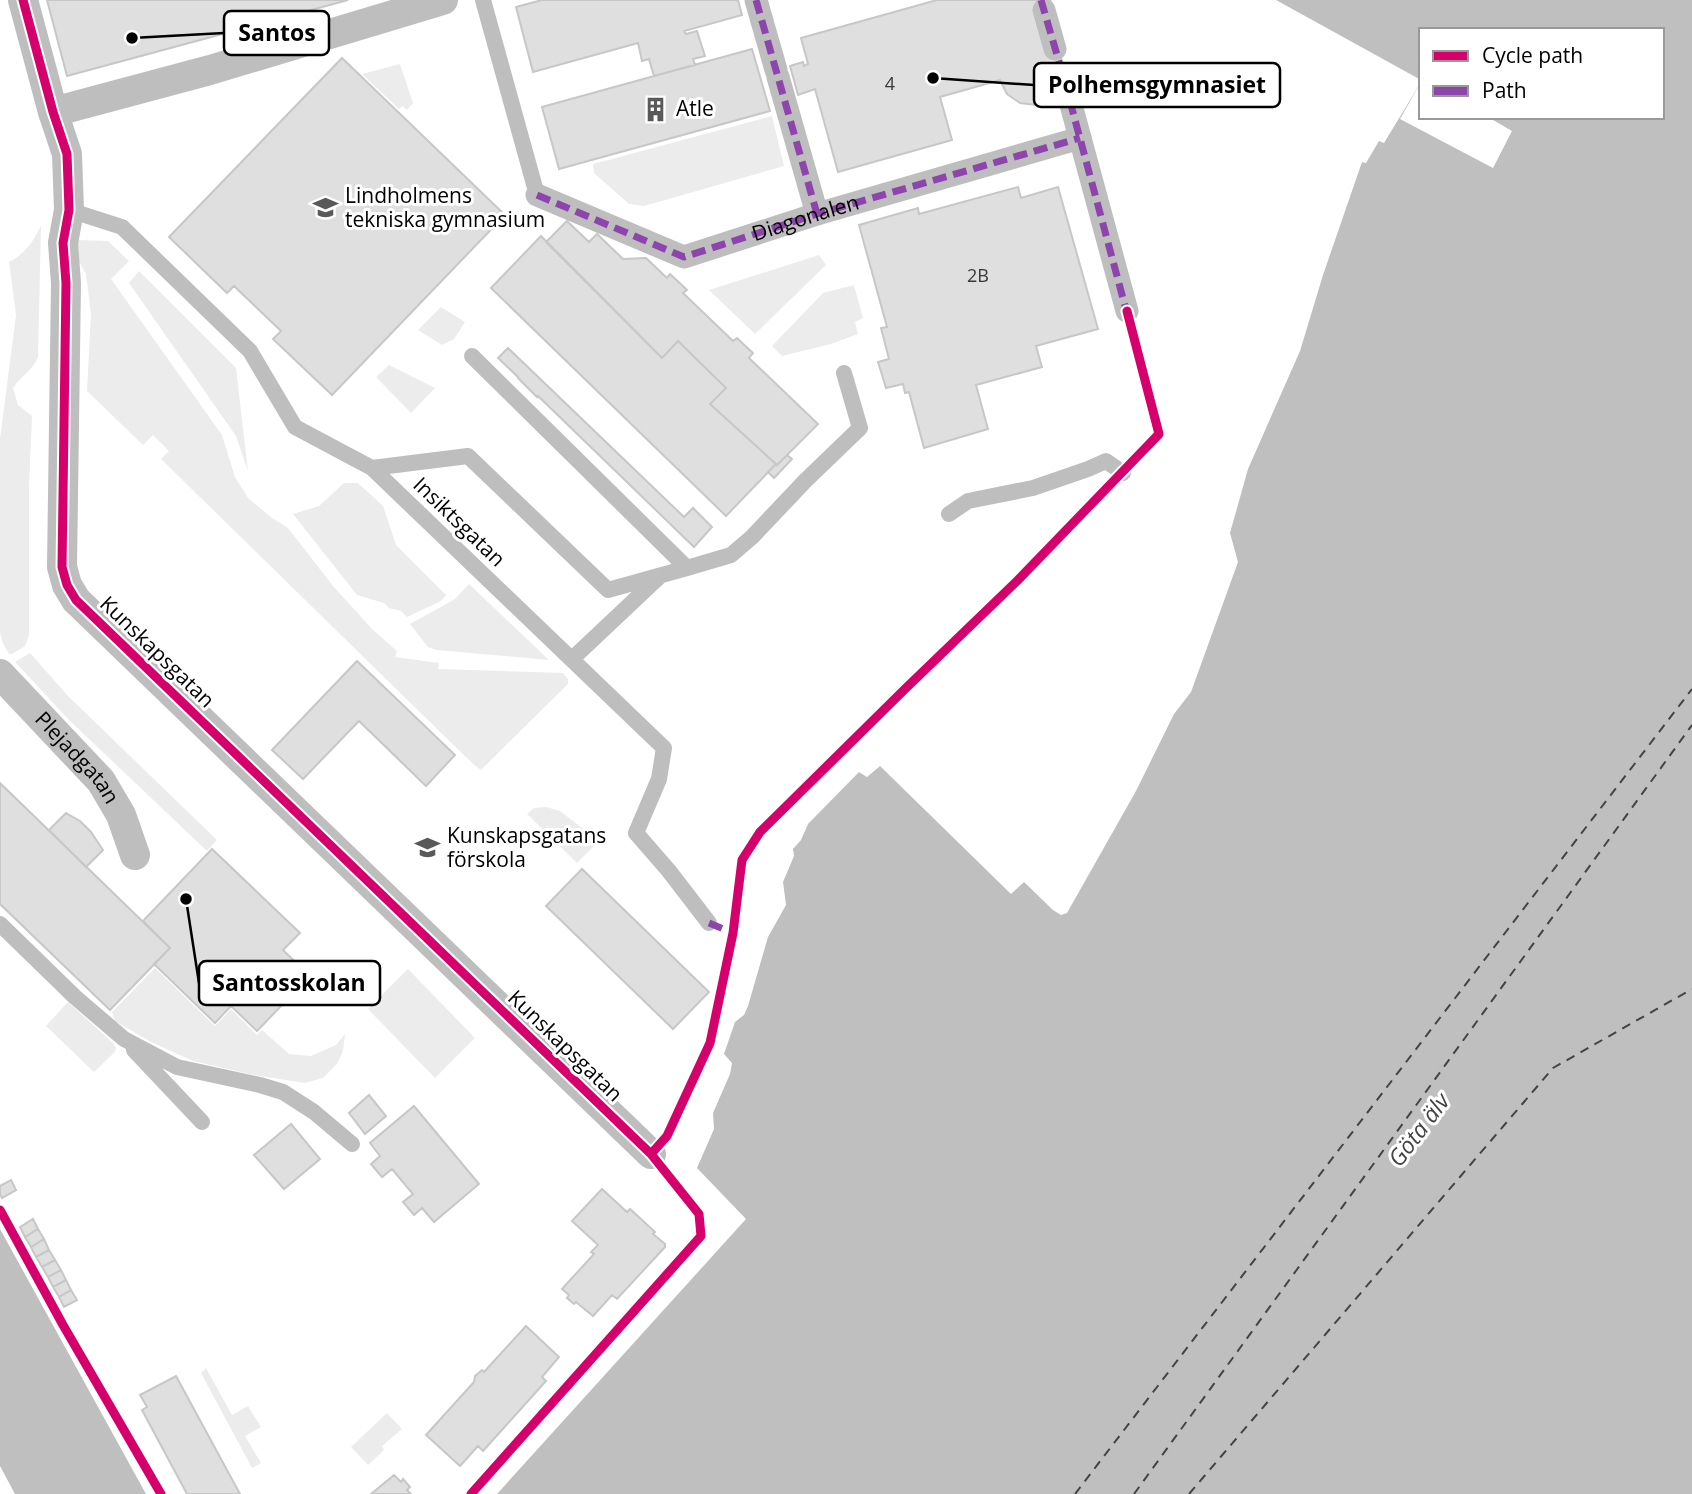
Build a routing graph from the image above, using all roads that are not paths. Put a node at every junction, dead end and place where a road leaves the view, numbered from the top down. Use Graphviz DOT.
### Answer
graph roads {
  1 [pos="23,0"];
  2 [pos="443,0"];
  3 [pos="483,0"];
  4 [pos="756,0"];
  5 [pos="1044,10"];
  6 [pos="1055,49"];
  7 [pos="1064,79"];
  8 [pos="53,112"];
  9 [pos="1080,138"];
  10 [pos="537,195"];
  11 [pos="69,209"];
  12 [pos="817,214"];
  13 [pos="1127,311"];
  14 [pos="472,356"];
  15 [pos="844,373"];
  16 [pos="372,468"];
  17 [pos="1124,472"];
  18 [pos="949,514"];
  19 [pos="687,568"];
  20 [pos="662,575"];
  21 [pos="572,659"];
  22 [pos="0,674"];
  23 [pos="135,855"];
  24 [pos="709,923"];
  25 [pos="0,924"];
  26 [pos="124,1039"];
  27 [pos="202,1122"];
  28 [pos="352,1144"];
  29 [pos="651,1154"];
  1 -- 8 [label="street, Kunskapsgatan"];
  2 -- 8 [label="street"];
  3 -- 10 [label="lane"];
  4 -- 12 [label="street"];
  5 -- 6 [label="street"];
  7 -- 9 [label="street"];
  8 -- 11 [label="street, Kunskapsgatan"];
  9 -- 12 [label="street, Diagonalen"];
  9 -- 13 [label="street"];
  10 -- 12 [label="street, Diagonalen"];
  11 -- 16 [label="lane, Insiktsgatan"];
  11 -- 29 [label="street, Kunskapsgatan"];
  14 -- 19 [label="lane"];
  15 -- 19 [label="lane"];
  16 -- 20 [label="lane"];
  16 -- 21 [label="lane, Insiktsgatan"];
  17 -- 18 [label="lane"];
  19 -- 20 [label="lane"];
  20 -- 21 [label="lane"];
  21 -- 24 [label="lane, Insiktsgatan"];
  22 -- 23 [label="street, Plejadgatan"];
  25 -- 26 [label="lane"];
  26 -- 27 [label="lane"];
  26 -- 28 [label="lane"];
}
